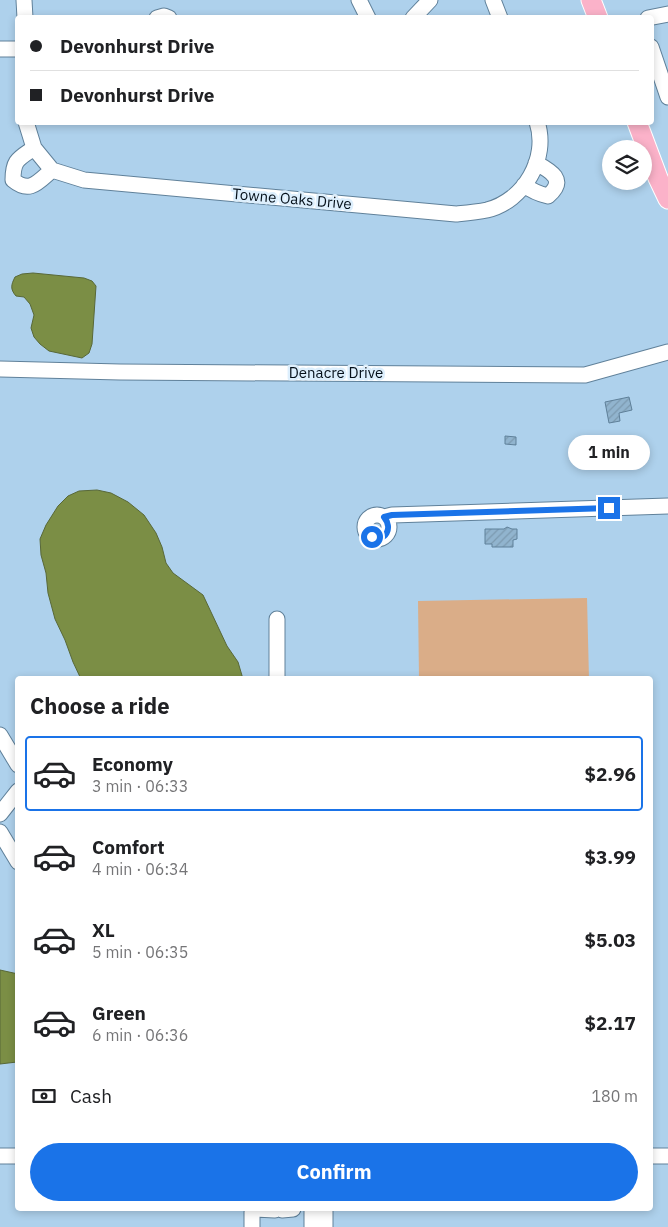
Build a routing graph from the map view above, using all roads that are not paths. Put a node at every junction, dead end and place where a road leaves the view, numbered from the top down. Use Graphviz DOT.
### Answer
graph roads {
  1 [pos="24,0"];
  2 [pos="359,0"];
  3 [pos="430,0"];
  4 [pos="493,0"];
  5 [pos="591,0"];
  6 [pos="668,14"];
  7 [pos="24,15"];
  8 [pos="366,15"];
  9 [pos="416,15"];
  10 [pos="499,15"];
  11 [pos="597,15"];
  12 [pos="654,17"];
  13 [pos="0,49"];
  14 [pos="15,49"];
  15 [pos="654,54"];
  16 [pos="664,76"];
  17 [pos="668,98"];
  18 [pos="27,125"];
  19 [pos="538,125"];
  20 [pos="638,125"];
  21 [pos="34,148"];
  22 [pos="536,163"];
  23 [pos="52,170"];
  24 [pos="524,185"];
  25 [pos="665,185"];
  26 [pos="668,352"];
  27 [pos="0,369"];
  28 [pos="668,506"];
  29 [pos="384,517"];
  30 [pos="277,619"];
  31 [pos="277,676"];
  32 [pos="0,735"];
  33 [pos="15,760"];
  34 [pos="15,795"];
  35 [pos="0,814"];
  36 [pos="0,832"];
  37 [pos="15,857"];
  38 [pos="0,1156"];
  39 [pos="15,1156"];
  40 [pos="653,1156"];
  41 [pos="668,1156"];
  42 [pos="254,1211"];
  43 [pos="312,1211"];
  44 [pos="325,1211"];
  45 [pos="252,1227"];
  46 [pos="312,1227"];
  47 [pos="325,1227"];
  1 -- 7 [label="street"];
  2 -- 8 [label="street"];
  3 -- 9 [label="street"];
  4 -- 10 [label="street"];
  5 -- 11 [label="main road"];
  6 -- 12 [label="street"];
  13 -- 14 [label="street"];
  15 -- 16 [label="street"];
  16 -- 17 [label="street"];
  18 -- 21 [label="street"];
  19 -- 22 [label="street, Towne Oaks Drive"];
  20 -- 25 [label="main road"];
  21 -- 23 [label="street"];
  21 -- 23 [label="street"];
  22 -- 24 [label="street, Towne Oaks Drive"];
  22 -- 24 [label="street"];
  23 -- 24 [label="street, Towne Oaks Drive"];
  26 -- 27 [label="street, Denacre Drive"];
  28 -- 29 [label="street"];
  30 -- 31 [label="street"];
  32 -- 33 [label="street"];
  34 -- 35 [label="street"];
  36 -- 37 [label="street"];
  38 -- 39 [label="street"];
  40 -- 41 [label="street"];
  42 -- 45 [label="street"];
  43 -- 46 [label="street"];
  44 -- 47 [label="street"];
}
